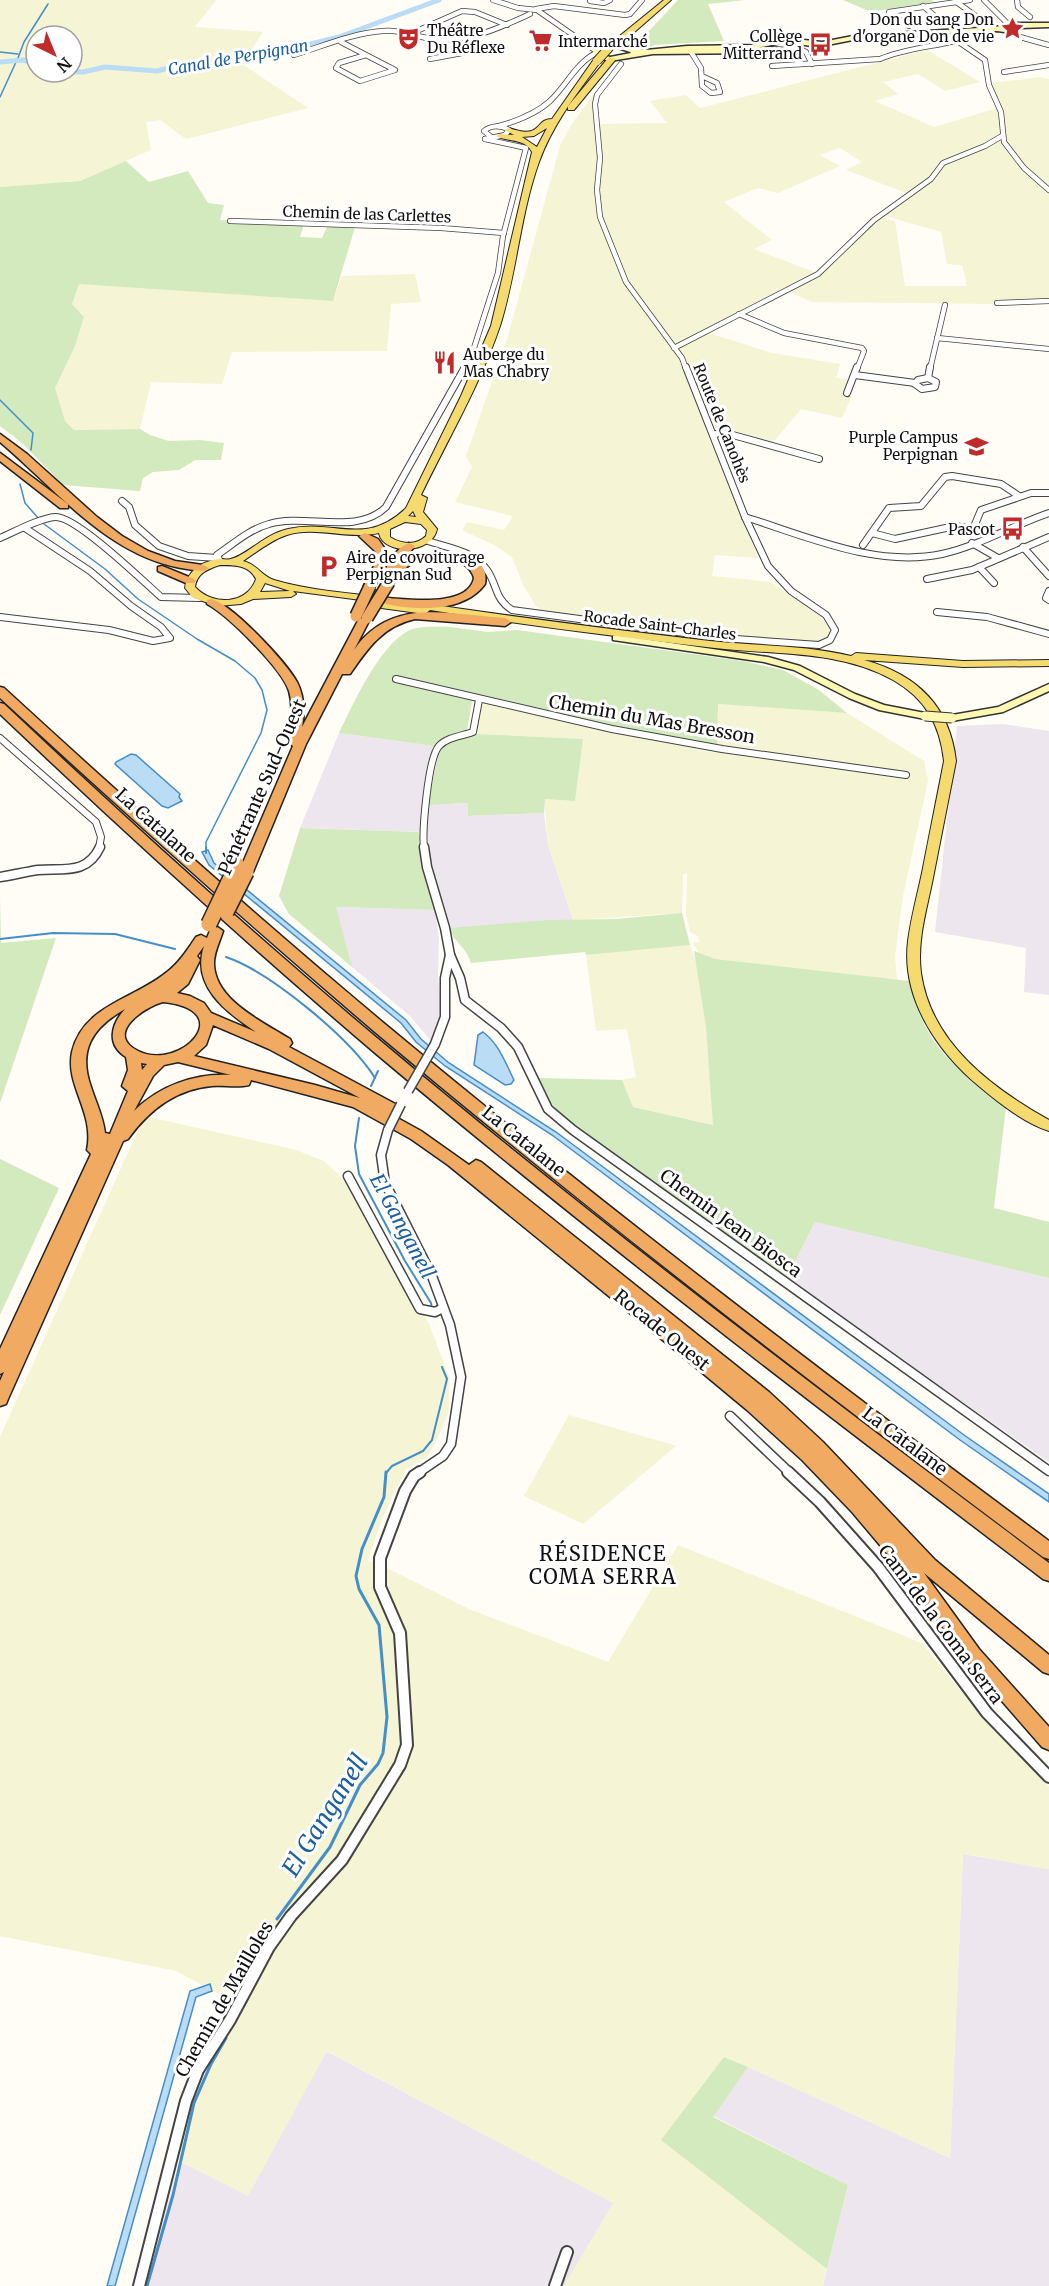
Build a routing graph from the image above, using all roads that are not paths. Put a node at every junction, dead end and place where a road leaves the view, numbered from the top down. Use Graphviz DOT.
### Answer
graph roads {
  1 [pos="493,0"];
  2 [pos="548,0"];
  3 [pos="578,0"];
  4 [pos="610,0"];
  5 [pos="642,0"];
  6 [pos="666,0"];
  7 [pos="970,0"];
  8 [pos="984,0"];
  9 [pos="1018,0"];
  10 [pos="590,1"];
  11 [pos="956,1"];
  12 [pos="549,6"];
  13 [pos="923,6"];
  14 [pos="531,12"];
  15 [pos="1030,17"];
  16 [pos="978,18"];
  17 [pos="987,24"];
  18 [pos="507,25"];
  19 [pos="909,26"];
  20 [pos="1049,26"];
  21 [pos="1010,28"];
  22 [pos="944,32"];
  23 [pos="410,34"];
  24 [pos="468,38"];
  25 [pos="955,41"];
  26 [pos="341,42"];
  27 [pos="778,42"];
  28 [pos="1049,45"];
  29 [pos="799,46"];
  30 [pos="708,47"];
  31 [pos="786,49"];
  32 [pos="695,54"];
  33 [pos="294,55"];
  34 [pos="366,55"];
  35 [pos="597,55"];
  36 [pos="622,57"];
  37 [pos="430,59"];
  38 [pos="581,61"];
  39 [pos="799,64"];
  40 [pos="812,64"];
  41 [pos="1049,65"];
  42 [pos="772,66"];
  43 [pos="1004,72"];
  44 [pos="704,77"];
  45 [pos="582,79"];
  46 [pos="714,81"];
  47 [pos="702,83"];
  48 [pos="499,126"];
  49 [pos="508,130"];
  50 [pos="487,136"];
  51 [pos="500,136"];
  52 [pos="1002,136"];
  53 [pos="543,152"];
  54 [pos="1049,190"];
  55 [pos="523,201"];
  56 [pos="230,221"];
  57 [pos="504,233"];
  58 [pos="1049,301"];
  59 [pos="997,303"];
  60 [pos="945,305"];
  61 [pos="739,314"];
  62 [pos="937,338"];
  63 [pos="674,348"];
  64 [pos="1049,350"];
  65 [pos="855,375"];
  66 [pos="928,378"];
  67 [pos="915,383"];
  68 [pos="848,393"];
  69 [pos="713,435"];
  70 [pos="0,437"];
  71 [pos="0,456"];
  72 [pos="819,459"];
  73 [pos="1049,493"];
  74 [pos="1019,496"];
  75 [pos="122,501"];
  76 [pos="1049,513"];
  77 [pos="745,517"];
  78 [pos="399,520"];
  79 [pos="425,522"];
  80 [pos="386,527"];
  81 [pos="25,528"];
  82 [pos="780,528"];
  83 [pos="973,529"];
  84 [pos="751,530"];
  85 [pos="872,533"];
  86 [pos="993,533"];
  87 [pos="365,536"];
  88 [pos="1049,537"];
  89 [pos="0,538"];
  90 [pos="387,540"];
  91 [pos="428,541"];
  92 [pos="972,543"];
  93 [pos="863,545"];
  94 [pos="408,546"];
  95 [pos="1023,547"];
  96 [pos="998,558"];
  97 [pos="219,560"];
  98 [pos="233,562"];
  99 [pos="979,567"];
  100 [pos="202,568"];
  101 [pos="255,569"];
  102 [pos="1049,576"];
  103 [pos="261,579"];
  104 [pos="927,579"];
  105 [pos="994,584"];
  106 [pos="190,585"];
  107 [pos="379,585"];
  108 [pos="1049,591"];
  109 [pos="251,596"];
  110 [pos="176,598"];
  111 [pos="205,600"];
  112 [pos="1049,600"];
  113 [pos="386,601"];
  114 [pos="937,612"];
  115 [pos="0,617"];
  116 [pos="361,619"];
  117 [pos="504,622"];
  118 [pos="1049,634"];
  119 [pos="616,638"];
  120 [pos="683,641"];
  121 [pos="1049,663"];
  122 [pos="396,679"];
  123 [pos="1049,687"];
  124 [pos="0,691"];
  125 [pos="479,700"];
  126 [pos="0,707"];
  127 [pos="0,738"];
  128 [pos="297,743"];
  129 [pos="906,775"];
  130 [pos="935,830"];
  131 [pos="0,877"];
  132 [pos="212,928"];
  133 [pos="201,940"];
  134 [pos="450,955"];
  135 [pos="163,997"];
  136 [pos="196,1004"];
  137 [pos="207,1017"];
  138 [pos="133,1055"];
  139 [pos="178,1057"];
  140 [pos="159,1061"];
  141 [pos="292,1084"];
  142 [pos="350,1086"];
  143 [pos="1049,1126"];
  144 [pos="105,1167"];
  145 [pos="348,1176"];
  146 [pos="81,1193"];
  147 [pos="443,1308"];
  148 [pos="0,1367"];
  149 [pos="0,1399"];
  150 [pos="730,1416"];
  151 [pos="1049,1471"];
  152 [pos="1049,1551"];
  153 [pos="1049,1574"];
  154 [pos="1049,1666"];
  155 [pos="1049,1741"];
  156 [pos="1049,1777"];
  157 [pos="567,2252"];
  158 [pos="139,2286"];
  159 [pos="555,2286"];
  1 -- 14 [label="street"];
  2 -- 12 [label="street"];
  3 -- 10 [label="street"];
  4 -- 10 [label="street"];
  5 -- 12 [label="street"];
  6 -- 35 [label="main road, bridge"];
  7 -- 11 [label="street"];
  8 -- 21 [label="street"];
  9 -- 15 [label="street"];
  11 -- 13 [label="street"];
  11 -- 16 [label="street"];
  12 -- 14 [label="street"];
  13 -- 16 [label="street"];
  13 -- 19 [label="street"];
  14 -- 18 [label="street"];
  14 -- 35 [label="street"];
  16 -- 17 [label="street"];
  18 -- 23 [label="street"];
  18 -- 24 [label="street"];
  20 -- 21 [label="street"];
  21 -- 22 [label="street"];
  21 -- 28 [label="street"];
  22 -- 25 [label="street"];
  22 -- 29 [label="street"];
  23 -- 24 [label="street"];
  23 -- 26 [label="street"];
  24 -- 37 [label="street"];
  25 -- 40 [label="street"];
  25 -- 52 [label="street"];
  26 -- 33 [label="street"];
  26 -- 34 [label="street"];
  27 -- 29 [label="street"];
  27 -- 30 [label="street"];
  27 -- 31 [label="street"];
  29 -- 31 [label="street"];
  29 -- 40 [label="street"];
  30 -- 32 [label="street"];
  30 -- 36 [label="street"];
  31 -- 32 [label="street"];
  31 -- 39 [label="street"];
  32 -- 36 [label="street"];
  32 -- 44 [label="street"];
  34 -- 34 [label="street"];
  35 -- 36 [label="street"];
  35 -- 36 [label="street"];
  35 -- 38 [label="street"];
  35 -- 45 [label="main road"];
  35 -- 53 [label="main road"];
  36 -- 53 [label="main road"];
  36 -- 63 [label="street, Route de Canohès"];
  38 -- 48 [label="street"];
  38 -- 49 [label="street"];
  39 -- 40 [label="street"];
  39 -- 42 [label="street"];
  41 -- 43 [label="street"];
  44 -- 46 [label="street"];
  44 -- 47 [label="street"];
  45 -- 49 [label="main road"];
  45 -- 55 [label="main road"];
  46 -- 47 [label="street"];
  46 -- 47 [label="street"];
  48 -- 49 [label="street"];
  48 -- 50 [label="street"];
  49 -- 51 [label="street"];
  50 -- 51 [label="street"];
  50 -- 57 [label="street"];
  51 -- 55 [label="main road"];
  52 -- 54 [label="street"];
  52 -- 61 [label="street"];
  53 -- 79 [label="main road"];
  55 -- 78 [label="main road"];
  56 -- 57 [label="street, Chemin de las Carlettes"];
  57 -- 97 [label="street"];
  58 -- 59 [label="street"];
  60 -- 62 [label="street"];
  61 -- 63 [label="street"];
  61 -- 65 [label="street"];
  62 -- 64 [label="street"];
  62 -- 66 [label="street"];
  63 -- 69 [label="street, Route de Canohès"];
  65 -- 67 [label="street"];
  65 -- 68 [label="street"];
  66 -- 67 [label="street"];
  66 -- 67 [label="street"];
  69 -- 72 [label="street"];
  69 -- 77 [label="street, Route de Canohès"];
  70 -- 100 [label="highway"];
  71 -- 106 [label="highway"];
  73 -- 74 [label="street"];
  74 -- 83 [label="street"];
  74 -- 85 [label="street"];
  75 -- 97 [label="street"];
  76 -- 86 [label="street"];
  77 -- 82 [label="street"];
  77 -- 84 [label="street, Route de Canohès"];
  78 -- 79 [label="main road"];
  78 -- 80 [label="main road"];
  79 -- 91 [label="main road"];
  80 -- 90 [label="main road"];
  80 -- 98 [label="main road"];
  81 -- 89 [label="street"];
  81 -- 110 [label="street"];
  81 -- 115 [label="street"];
  82 -- 84 [label="street"];
  82 -- 92 [label="street"];
  83 -- 85 [label="street"];
  83 -- 86 [label="street"];
  84 -- 91 [label="street, Route de Canohès"];
  85 -- 93 [label="street"];
  86 -- 92 [label="street"];
  87 -- 90 [label="main road"];
  87 -- 101 [label="main road"];
  87 -- 107 [label="highway"];
  88 -- 95 [label="street"];
  90 -- 94 [label="main road"];
  90 -- 107 [label="highway"];
  91 -- 94 [label="main road"];
  92 -- 96 [label="street"];
  94 -- 107 [label="highway"];
  95 -- 96 [label="street"];
  95 -- 102 [label="street"];
  96 -- 99 [label="street"];
  97 -- 98 [label="main road"];
  97 -- 100 [label="main road"];
  98 -- 101 [label="main road"];
  99 -- 104 [label="street"];
  99 -- 105 [label="street"];
  100 -- 106 [label="main road"];
  101 -- 103 [label="main road"];
  103 -- 109 [label="main road"];
  103 -- 113 [label="main road, Rocade Saint-Charles"];
  106 -- 110 [label="street"];
  106 -- 111 [label="main road"];
  107 -- 113 [label="highway"];
  107 -- 116 [label="highway, Pénétrante Sud-Ouest, bridge"];
  108 -- 112 [label="street"];
  109 -- 111 [label="main road"];
  109 -- 117 [label="main road, Rocade Saint-Charles"];
  110 -- 111 [label="street"];
  111 -- 128 [label="highway"];
  113 -- 120 [label="main road, Rocade Saint-Charles"];
  114 -- 118 [label="street"];
  116 -- 128 [label="highway, Pénétrante Sud-Ouest"];
  116 -- 128 [label="highway, Pénétrante Sud-Ouest"];
  117 -- 119 [label="main road, Rocade Saint-Charles"];
  117 -- 128 [label="highway"];
  119 -- 123 [label="street, bridge"];
  119 -- 130 [label="main road, Rocade Saint-Charles"];
  120 -- 121 [label="main road"];
  120 -- 130 [label="main road, Rocade Saint-Charles"];
  122 -- 125 [label="street, Chemin du Mas Bresson"];
  124 -- 152 [label="highway, La Catalane"];
  125 -- 129 [label="street, Chemin du Mas Bresson"];
  125 -- 134 [label="street, Chemin de Mailloles"];
  126 -- 153 [label="highway, La Catalane"];
  127 -- 131 [label="street"];
  128 -- 132 [label="highway, Pénétrante Sud-Ouest, bridge"];
  130 -- 143 [label="main road, Rocade Saint-Charles"];
  132 -- 133 [label="highway, Pénétrante Sud-Ouest"];
  132 -- 136 [label="highway, Pénétrante Sud-Ouest"];
  132 -- 142 [label="highway"];
  133 -- 135 [label="highway, Pénétrante Sud-Ouest"];
  133 -- 146 [label="highway, Pénétrante Sud-Ouest"];
  134 -- 147 [label="street, Chemin de Mailloles, bridge"];
  134 -- 151 [label="street, Chemin Jean Biosca"];
  135 -- 136 [label="highway"];
  135 -- 138 [label="highway"];
  136 -- 137 [label="highway, Rocade Ouest"];
  137 -- 139 [label="highway, Rocade Ouest"];
  137 -- 142 [label="highway, Rocade Ouest"];
  138 -- 140 [label="highway, Rocade Ouest"];
  138 -- 146 [label="highway, Pénétrante Sud-Ouest"];
  139 -- 140 [label="highway, Rocade Ouest"];
  139 -- 141 [label="highway, Rocade Ouest"];
  140 -- 144 [label="highway"];
  141 -- 144 [label="highway"];
  141 -- 155 [label="highway, Rocade Ouest"];
  142 -- 154 [label="highway, Rocade Ouest"];
  144 -- 149 [label="highway"];
  145 -- 147 [label="street"];
  146 -- 148 [label="highway, Pénétrante Sud-Ouest"];
  147 -- 158 [label="street, Chemin de Mailloles"];
  150 -- 156 [label="street, Camí de la Coma Serra"];
  157 -- 159 [label="street"];
}
